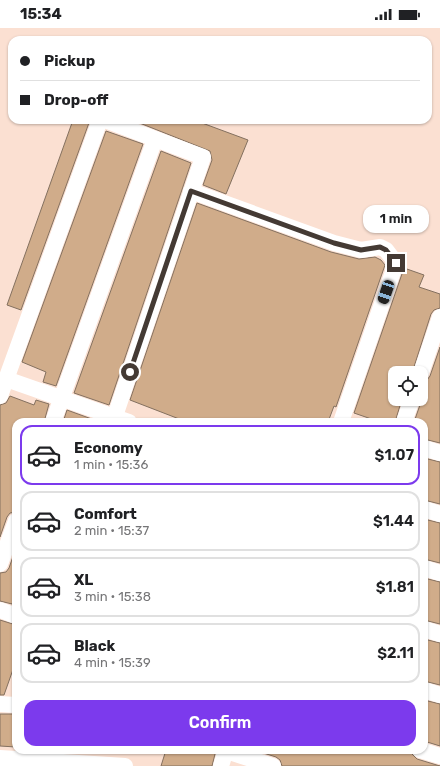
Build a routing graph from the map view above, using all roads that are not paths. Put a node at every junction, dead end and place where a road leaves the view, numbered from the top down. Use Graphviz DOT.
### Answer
graph roads {
  1 [pos="99,124"];
  2 [pos="116,124"];
  3 [pos="155,139"];
  4 [pos="191,191"];
  5 [pos="440,317"];
  6 [pos="423,366"];
  7 [pos="6,379"];
  8 [pos="0,396"];
  9 [pos="61,399"];
  10 [pos="410,406"];
  11 [pos="54,418"];
  12 [pos="113,418"];
  13 [pos="120,418"];
  14 [pos="342,418"];
  15 [pos="405,418"];
  16 [pos="428,449"];
  17 [pos="440,453"];
  18 [pos="428,510"];
  19 [pos="440,514"];
  20 [pos="12,532"];
  21 [pos="0,564"];
  22 [pos="428,569"];
  23 [pos="440,573"];
  24 [pos="0,610"];
  25 [pos="12,614"];
  26 [pos="428,630"];
  27 [pos="440,634"];
  28 [pos="428,691"];
  29 [pos="440,695"];
  30 [pos="428,752"];
  31 [pos="224,756"];
  32 [pos="440,756"];
  33 [pos="0,758"];
  34 [pos="124,766"];
  35 [pos="273,766"];
  1 -- 7 [label="street"];
  2 -- 3 [label="street"];
  3 -- 4 [label="street"];
  3 -- 9 [label="street"];
  4 -- 13 [label="street"];
  4 -- 14 [label="street"];
  5 -- 6 [label="street"];
  7 -- 8 [label="street"];
  7 -- 9 [label="street"];
  9 -- 11 [label="street"];
  9 -- 12 [label="street"];
  10 -- 15 [label="street"];
  16 -- 17 [label="street"];
  18 -- 19 [label="street"];
  20 -- 21 [label="street"];
  22 -- 23 [label="street"];
  24 -- 25 [label="street"];
  26 -- 27 [label="street"];
  28 -- 29 [label="street"];
  30 -- 32 [label="street"];
  31 -- 35 [label="street"];
  33 -- 34 [label="street"];
}
